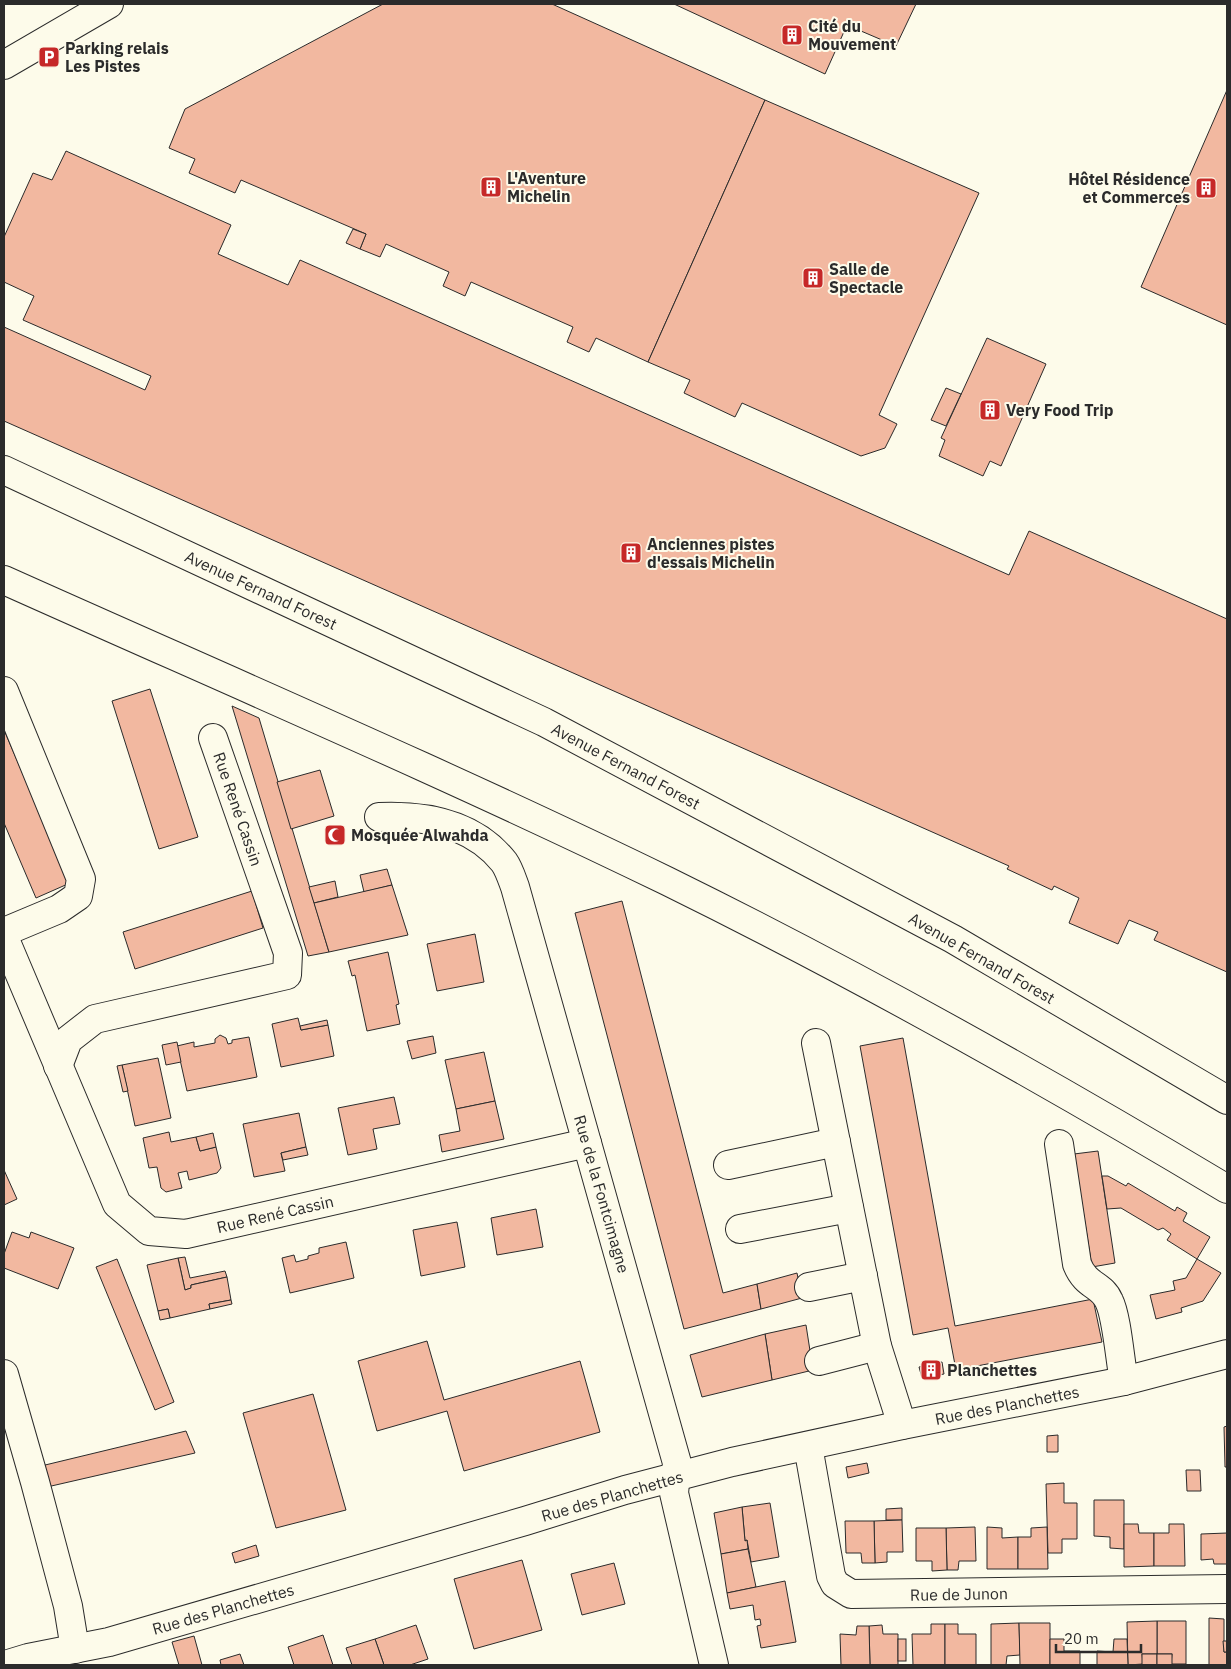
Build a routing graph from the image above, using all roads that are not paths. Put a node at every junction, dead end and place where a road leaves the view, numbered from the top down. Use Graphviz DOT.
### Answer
graph roads {
  1 [pos="109,4"];
  2 [pos="4,65"];
  3 [pos="4,470"];
  4 [pos="4,580"];
  5 [pos="4,691"];
  6 [pos="213,738"];
  7 [pos="378,817"];
  8 [pos="4,932"];
  9 [pos="4,937"];
  10 [pos="816,1043"];
  11 [pos="58,1066"];
  12 [pos="1227,1100"];
  13 [pos="836,1142"];
  14 [pos="587,1143"];
  15 [pos="1059,1144"];
  16 [pos="728,1165"];
  17 [pos="1227,1189"];
  18 [pos="849,1208"];
  19 [pos="740,1229"];
  20 [pos="863,1276"];
  21 [pos="809,1287"];
  22 [pos="878,1346"];
  23 [pos="1227,1354"];
  24 [pos="819,1361"];
  25 [pos="4,1374"];
  26 [pos="1124,1381"];
  27 [pos="902,1425"];
  28 [pos="808,1446"];
  29 [pos="676,1478"];
  30 [pos="1227,1589"];
  31 [pos="75,1649"];
  32 [pos="5,1665"];
  33 [pos="714,1665"];
  1 -- 2 [label="street"];
  3 -- 12 [label="street, Avenue Fernand Forest"];
  4 -- 17 [label="street"];
  5 -- 8 [label="street"];
  6 -- 11 [label="street, Rue René Cassin"];
  7 -- 14 [label="street, Rue de la Fontcimagne"];
  9 -- 11 [label="street, Rue René Cassin"];
  10 -- 13 [label="street"];
  11 -- 14 [label="street, Rue René Cassin"];
  13 -- 16 [label="street"];
  13 -- 18 [label="street"];
  14 -- 29 [label="street, Rue de la Fontcimagne"];
  15 -- 26 [label="street"];
  18 -- 19 [label="street"];
  18 -- 20 [label="street"];
  20 -- 21 [label="street"];
  20 -- 22 [label="street"];
  22 -- 24 [label="street"];
  22 -- 27 [label="street"];
  23 -- 26 [label="street, Rue des Planchettes"];
  25 -- 31 [label="street"];
  26 -- 27 [label="street, Rue des Planchettes"];
  27 -- 28 [label="street, Rue des Planchettes"];
  28 -- 29 [label="street, Rue des Planchettes"];
  28 -- 30 [label="street, Rue de Junon"];
  29 -- 31 [label="street, Rue des Planchettes"];
  29 -- 33 [label="street, Rue de la Fontcimagne"];
  31 -- 32 [label="street, Rue des Planchettes"];
}
